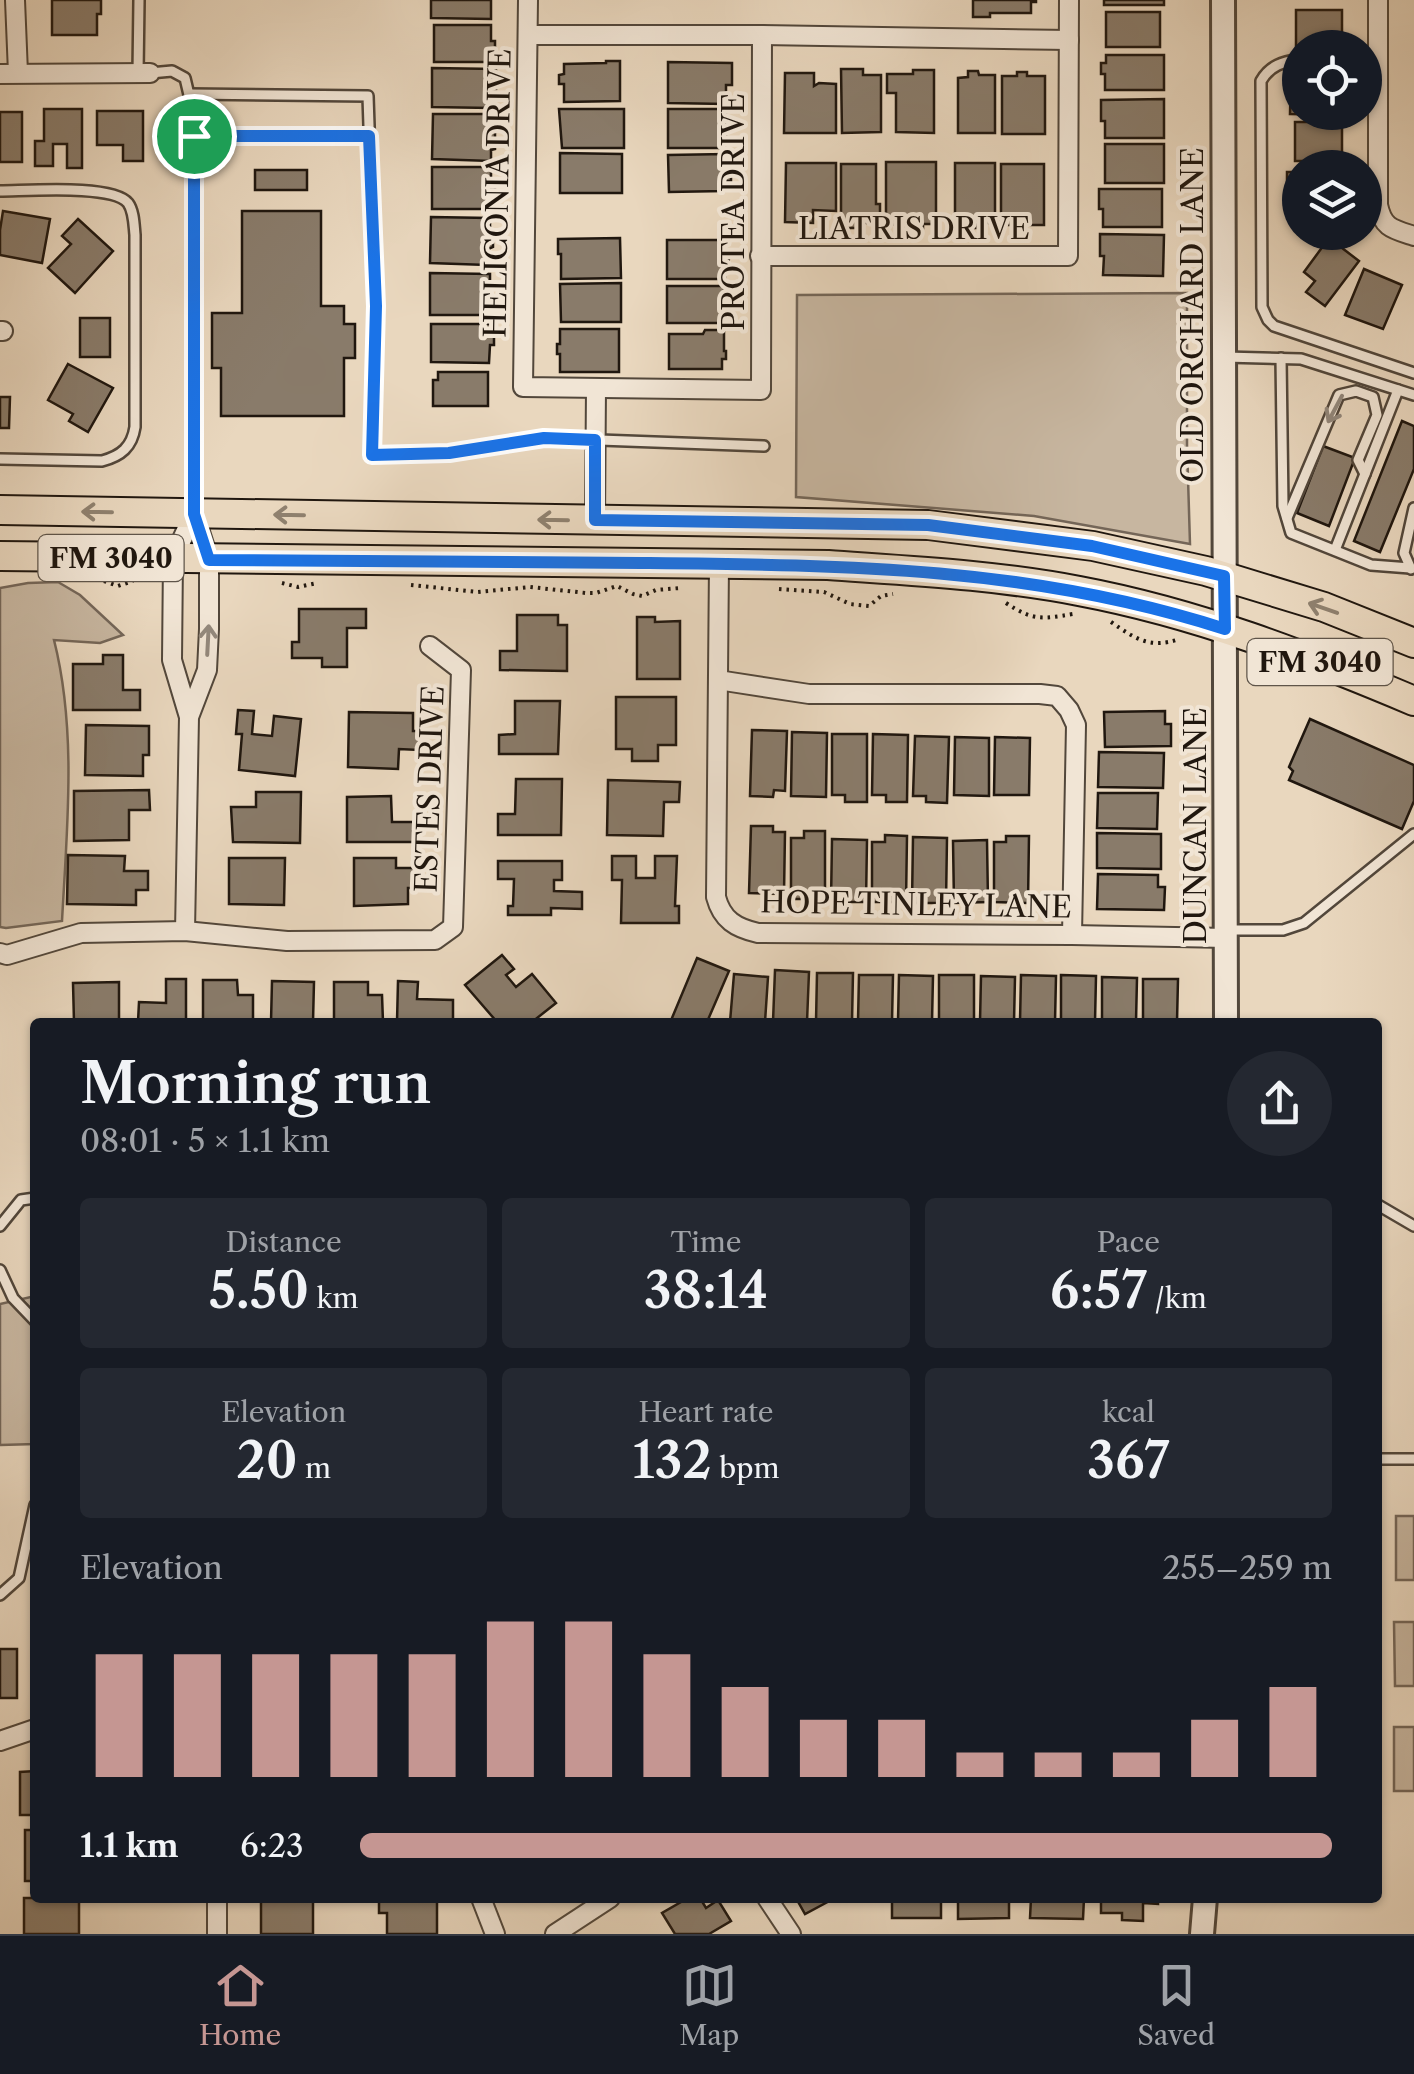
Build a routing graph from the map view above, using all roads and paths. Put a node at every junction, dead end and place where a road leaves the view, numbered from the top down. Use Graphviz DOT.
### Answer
graph roads {
  1 [pos="16,0"];
  2 [pos="139,0"];
  3 [pos="528,0"];
  4 [pos="1070,0"];
  5 [pos="1222,0"];
  6 [pos="1378,0"];
  7 [pos="1375,30"];
  8 [pos="528,35"];
  9 [pos="762,35"];
  10 [pos="1069,40"];
  11 [pos="1282,62"];
  12 [pos="9,73"];
  13 [pos="144,73"];
  14 [pos="190,94"];
  15 [pos="1375,130"];
  16 [pos="194,136"];
  17 [pos="369,136"];
  18 [pos="0,191"];
  19 [pos="1414,236"];
  20 [pos="760,256"];
  21 [pos="1222,357"];
  22 [pos="1280,358"];
  23 [pos="1414,372"];
  24 [pos="596,388"];
  25 [pos="1398,390"];
  26 [pos="1414,394"];
  27 [pos="595,440"];
  28 [pos="764,446"];
  29 [pos="0,460"];
  30 [pos="1365,474"];
  31 [pos="1414,508"];
  32 [pos="0,510"];
  33 [pos="194,514"];
  34 [pos="1286,519"];
  35 [pos="595,520"];
  36 [pos="1335,550"];
  37 [pos="0,556"];
  38 [pos="173,559"];
  39 [pos="209,560"];
  40 [pos="718,564"];
  41 [pos="1412,569"];
  42 [pos="1215,574"];
  43 [pos="1225,629"];
  44 [pos="1414,643"];
  45 [pos="430,646"];
  46 [pos="718,680"];
  47 [pos="1414,701"];
  48 [pos="190,716"];
  49 [pos="1414,834"];
  50 [pos="185,931"];
  51 [pos="1072,934"];
  52 [pos="1227,934"];
  53 [pos="0,954"];
  54 [pos="1226,1018"];
  55 [pos="30,1197"];
  56 [pos="1382,1206"];
  57 [pos="0,1226"];
  58 [pos="1414,1226"];
  59 [pos="0,1270"];
  60 [pos="30,1316"];
  61 [pos="1382,1459"];
  62 [pos="1414,1459"];
  63 [pos="30,1528"];
  64 [pos="0,1596"];
  65 [pos="30,1730"];
  66 [pos="0,1741"];
  67 [pos="217,1903"];
  68 [pos="484,1903"];
  69 [pos="602,1903"];
  70 [pos="770,1903"];
  71 [pos="1205,1903"];
  72 [pos="217,1934"];
  73 [pos="495,1934"];
  74 [pos="555,1934"];
  75 [pos="790,1934"];
  76 [pos="1202,1934"];
  1 -- 12 [label="street"];
  2 -- 13 [label="lane"];
  3 -- 8 [label="street, HELICONIA DRIVE"];
  4 -- 10 [label="street"];
  5 -- 21 [label="street, OLD ORCHARD LANE"];
  6 -- 7 [label="street"];
  8 -- 9 [label="street"];
  8 -- 24 [label="street, HELICONIA DRIVE"];
  9 -- 10 [label="street"];
  9 -- 20 [label="street, PROTEA DRIVE"];
  10 -- 20 [label="street, LIATRIS DRIVE"];
  11 -- 23 [label="lane"];
  12 -- 13 [label="street"];
  13 -- 14 [label="lane"];
  14 -- 16 [label="lane"];
  14 -- 17 [label="lane"];
  15 -- 19 [label="street"];
  16 -- 17 [label="lane"];
  16 -- 33 [label="lane"];
  17 -- 27 [label="lane"];
  18 -- 29 [label="lane"];
  20 -- 24 [label="street, PROTEA DRIVE"];
  21 -- 22 [label="lane"];
  21 -- 42 [label="street, OLD ORCHARD LANE"];
  22 -- 25 [label="lane"];
  22 -- 34 [label="lane"];
  24 -- 27 [label="street"];
  25 -- 26 [label="lane"];
  25 -- 30 [label="lane"];
  27 -- 28 [label="lane"];
  27 -- 35 [label="street"];
  30 -- 34 [label="lane, one-way"];
  30 -- 36 [label="lane"];
  31 -- 41 [label="lane"];
  33 -- 32 [label="main road, FM 3040, one-way"];
  35 -- 33 [label="main road, FM 3040, one-way"];
  33 -- 38 [label="street"];
  33 -- 39 [label="street"];
  34 -- 36 [label="lane"];
  35 -- 42 [label="main road, FM 3040"];
  36 -- 41 [label="lane"];
  37 -- 38 [label="main road, FM 3040"];
  38 -- 39 [label="main road, FM 3040"];
  38 -- 48 [label="street"];
  39 -- 40 [label="main road, FM 3040"];
  48 -- 39 [label="street, one-way"];
  40 -- 43 [label="main road, FM 3040"];
  40 -- 46 [label="street, HOPE TINLEY LANE"];
  42 -- 43 [label="street, OLD ORCHARD LANE"];
  44 -- 42 [label="main road, FM 3040, one-way"];
  43 -- 47 [label="main road, FM 3040"];
  43 -- 52 [label="street, DUNCAN LANE"];
  45 -- 50 [label="street, ESTES DRIVE"];
  46 -- 51 [label="street"];
  46 -- 51 [label="street, HOPE TINLEY LANE"];
  48 -- 50 [label="street"];
  49 -- 52 [label="lane"];
  50 -- 53 [label="street"];
  51 -- 52 [label="street, HOPE TINLEY LANE"];
  52 -- 54 [label="street, DUNCAN LANE"];
  55 -- 57 [label="lane"];
  56 -- 58 [label="lane"];
  59 -- 60 [label="lane"];
  61 -- 62 [label="lane"];
  63 -- 64 [label="lane"];
  65 -- 66 [label="street"];
  67 -- 72 [label="street"];
  68 -- 73 [label="street"];
  69 -- 74 [label="street"];
  70 -- 75 [label="street"];
  71 -- 76 [label="street"];
}
